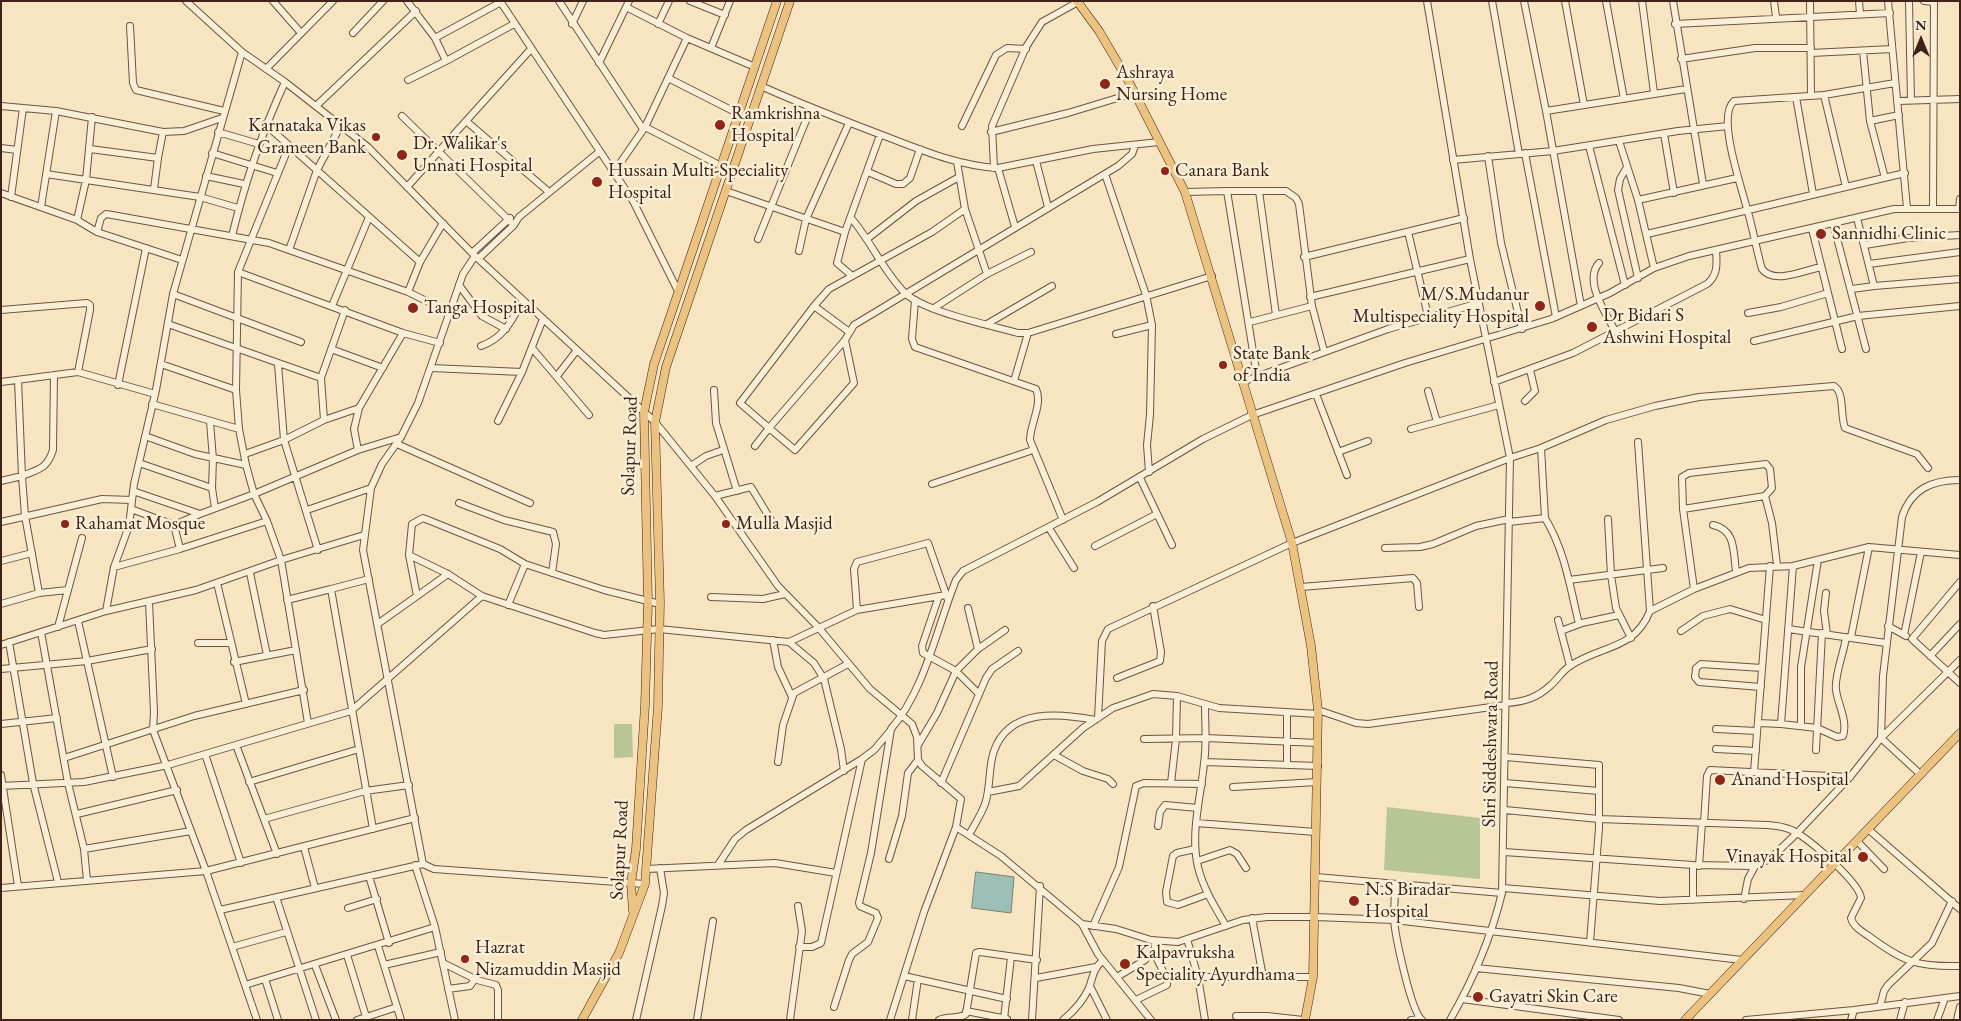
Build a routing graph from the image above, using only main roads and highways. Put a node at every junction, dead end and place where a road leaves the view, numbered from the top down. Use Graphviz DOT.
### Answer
graph roads {
  1 [pos="777,1"];
  2 [pos="790,1"];
  3 [pos="1078,2"];
  4 [pos="1960,733"];
  5 [pos="633,913"];
  6 [pos="582,1020"];
  7 [pos="1304,1020"];
  8 [pos="1685,1020"];
  1 -- 5 [label="main road, Solapur Road"];
  2 -- 5 [label="main road, Solapur Road"];
  3 -- 7 [label="main road"];
  4 -- 8 [label="main road"];
  5 -- 6 [label="main road, Solapur Road"];
}
